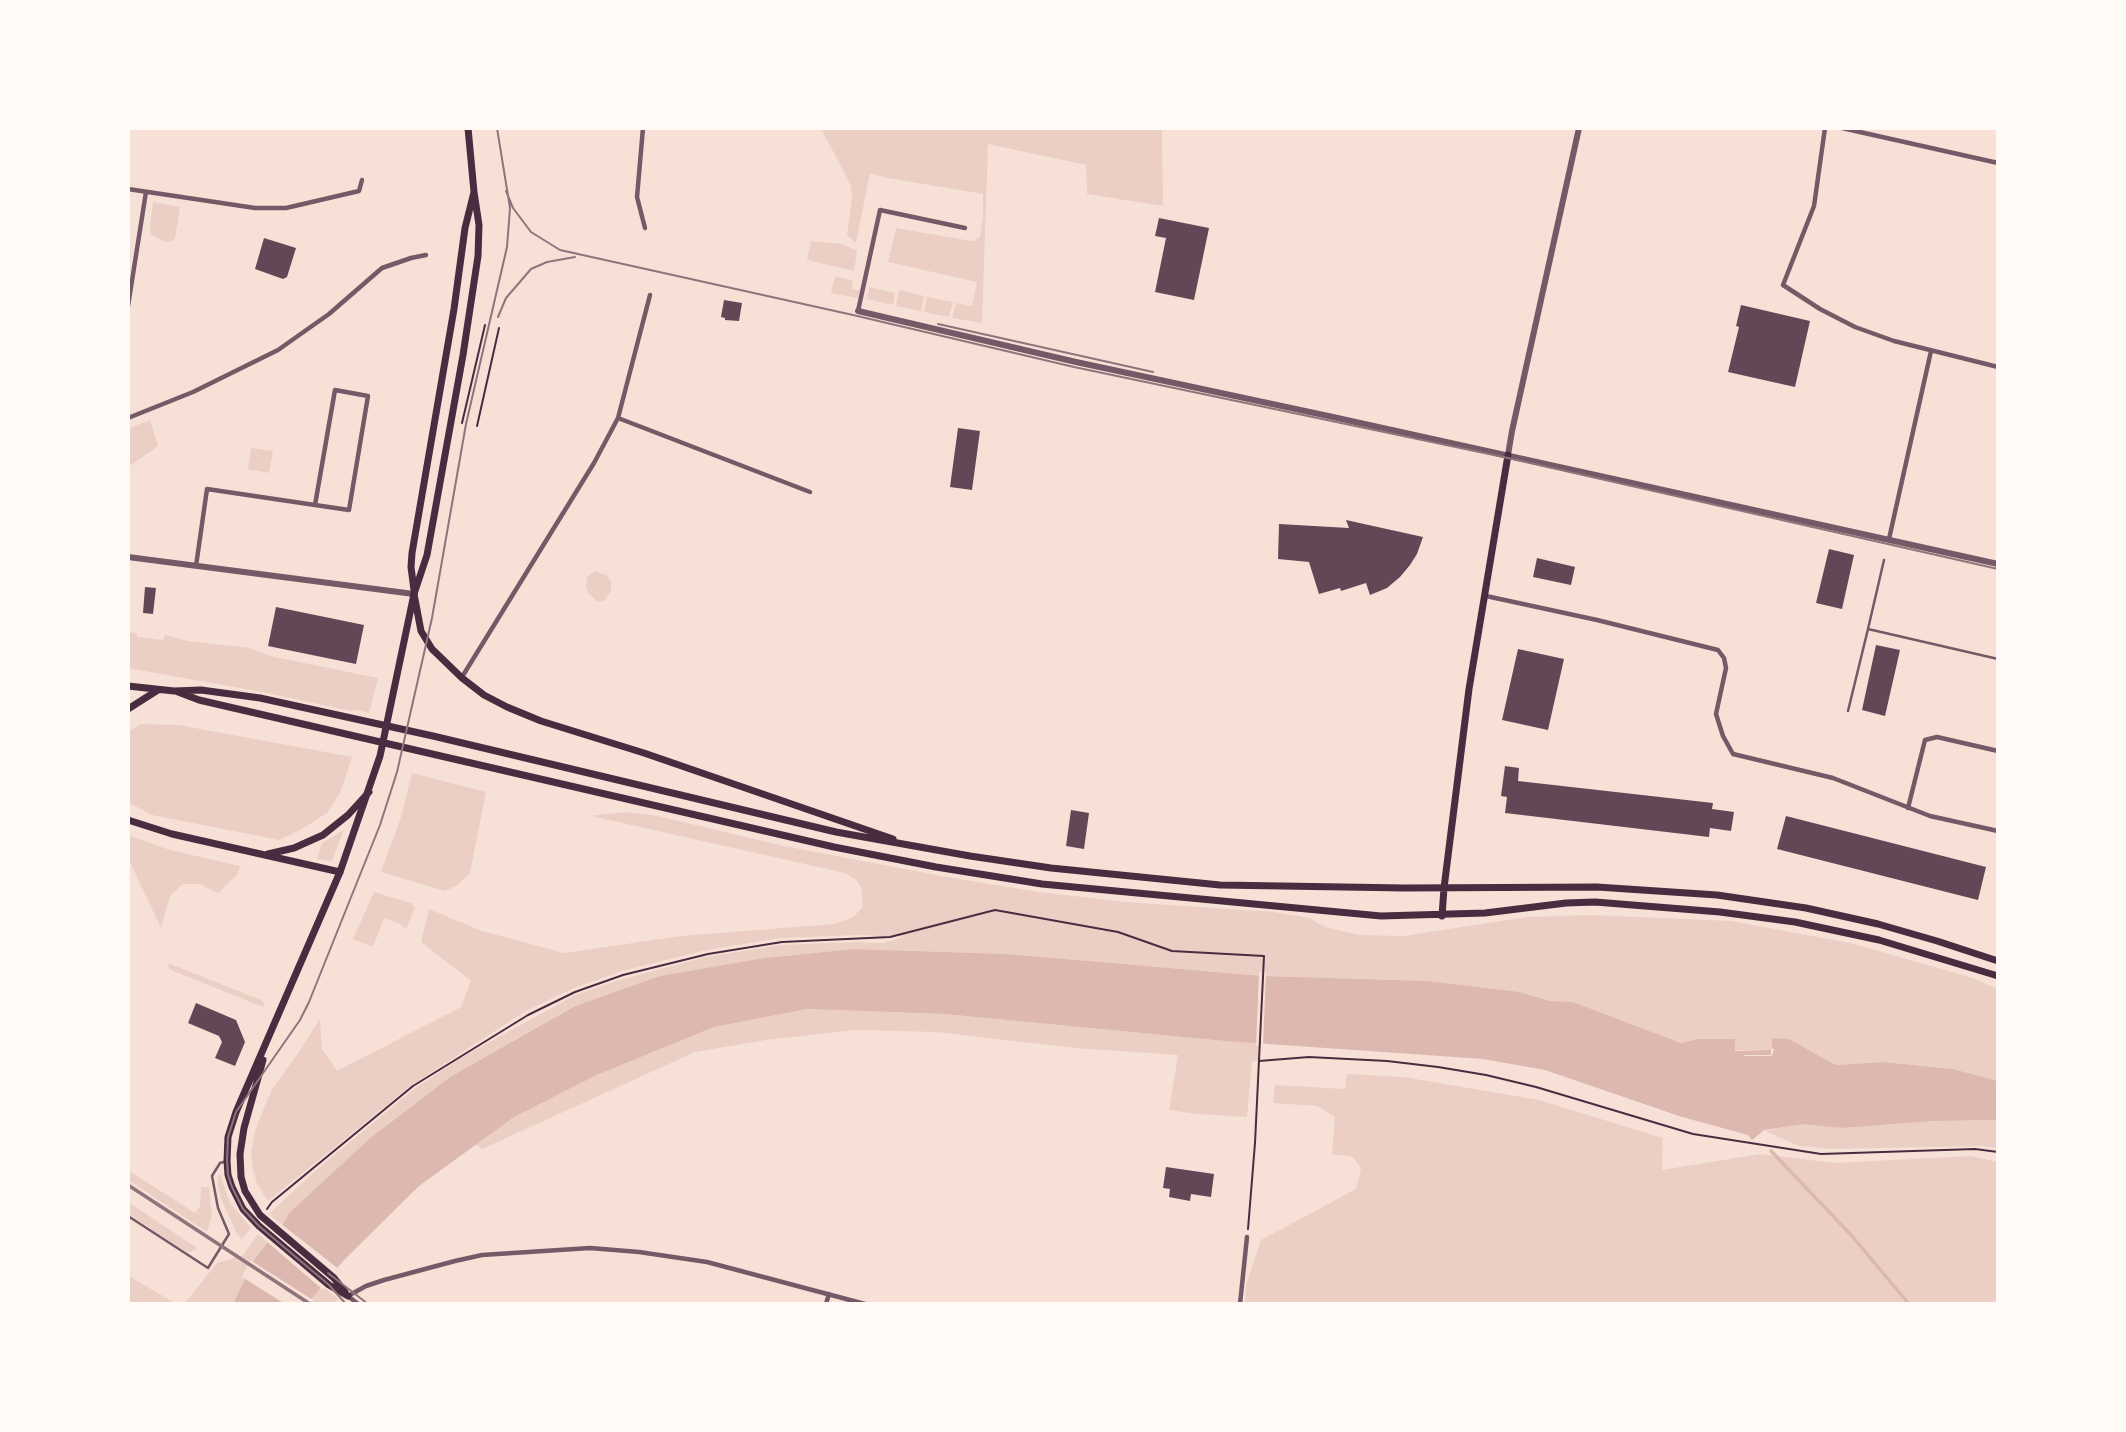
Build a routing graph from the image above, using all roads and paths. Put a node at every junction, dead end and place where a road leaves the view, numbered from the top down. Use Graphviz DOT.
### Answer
graph roads {
  1 [pos="468,128"];
  2 [pos="643,128"];
  3 [pos="1579,128"];
  4 [pos="1825,128"];
  5 [pos="1842,128"];
  6 [pos="1998,163"];
  7 [pos="362,180"];
  8 [pos="128,189"];
  9 [pos="146,192"];
  10 [pos="474,192"];
  11 [pos="645,228"];
  12 [pos="965,228"];
  13 [pos="426,254"];
  14 [pos="650,295"];
  15 [pos="128,306"];
  16 [pos="858,311"];
  17 [pos="485,325"];
  18 [pos="499,328"];
  19 [pos="1931,351"];
  20 [pos="1998,367"];
  21 [pos="128,418"];
  22 [pos="618,418"];
  23 [pos="462,423"];
  24 [pos="477,426"];
  25 [pos="1508,455"];
  26 [pos="810,492"];
  27 [pos="315,505"];
  28 [pos="1889,539"];
  29 [pos="128,557"];
  30 [pos="1884,560"];
  31 [pos="1998,564"];
  32 [pos="196,566"];
  33 [pos="414,594"];
  34 [pos="1486,596"];
  35 [pos="1868,629"];
  36 [pos="1998,659"];
  37 [pos="462,678"];
  38 [pos="128,685"];
  39 [pos="159,689"];
  40 [pos="174,691"];
  41 [pos="128,709"];
  42 [pos="1848,711"];
  43 [pos="1998,751"];
  44 [pos="369,792"];
  45 [pos="1908,808"];
  46 [pos="128,820"];
  47 [pos="1998,831"];
  48 [pos="913,846"];
  49 [pos="268,855"];
  50 [pos="340,872"];
  51 [pos="1444,888"];
  52 [pos="1442,916"];
  53 [pos="1998,961"];
  54 [pos="1998,976"];
  55 [pos="267,1042"];
  56 [pos="1259,1059"];
  57 [pos="1998,1152"];
  58 [pos="227,1161"];
  59 [pos="272,1202"];
  60 [pos="128,1216"];
  61 [pos="1247,1237"];
  62 [pos="332,1281"];
  63 [pos="829,1294"];
  64 [pos="348,1296"];
  65 [pos="358,1304"];
  66 [pos="826,1304"];
  67 [pos="866,1304"];
  68 [pos="1240,1304"];
  1 -- 10 [label="main road"];
  2 -- 11 [label="street"];
  3 -- 25 [label="street"];
  4 -- 19 [label="street"];
  5 -- 6 [label="street"];
  7 -- 9 [label="street"];
  8 -- 9 [label="street"];
  9 -- 15 [label="street"];
  10 -- 33 [label="main road"];
  10 -- 33 [label="main road"];
  12 -- 16 [label="street"];
  13 -- 21 [label="street"];
  14 -- 22 [label="street"];
  16 -- 25 [label="street"];
  17 -- 23 [label="path"];
  18 -- 24 [label="path"];
  19 -- 20 [label="street"];
  19 -- 28 [label="street"];
  22 -- 26 [label="street"];
  22 -- 37 [label="street"];
  25 -- 28 [label="street"];
  25 -- 34 [label="main road"];
  27 -- 27 [label="street"];
  27 -- 32 [label="street"];
  28 -- 31 [label="street"];
  29 -- 32 [label="street"];
  30 -- 35 [label="lane"];
  32 -- 33 [label="street"];
  33 -- 37 [label="main road"];
  33 -- 44 [label="main road"];
  34 -- 45 [label="street"];
  34 -- 51 [label="main road"];
  35 -- 36 [label="lane"];
  35 -- 42 [label="lane"];
  37 -- 48 [label="main road"];
  38 -- 39 [label="main road"];
  39 -- 40 [label="main road"];
  39 -- 41 [label="main road"];
  40 -- 48 [label="main road"];
  40 -- 52 [label="main road"];
  43 -- 45 [label="street"];
  44 -- 49 [label="main road"];
  44 -- 50 [label="main road"];
  45 -- 47 [label="street"];
  46 -- 49 [label="main road"];
  48 -- 51 [label="main road"];
  49 -- 50 [label="main road"];
  50 -- 55 [label="main road"];
  51 -- 52 [label="main road"];
  51 -- 53 [label="main road"];
  52 -- 54 [label="main road"];
  55 -- 58 [label="main road"];
  55 -- 62 [label="main road"];
  56 -- 57 [label="path"];
  56 -- 59 [label="path"];
  56 -- 61 [label="path"];
  58 -- 60 [label="lane"];
  58 -- 62 [label="main road"];
  61 -- 68 [label="street"];
  62 -- 64 [label="main road"];
  63 -- 64 [label="street"];
  63 -- 66 [label="street"];
  63 -- 67 [label="street"];
  64 -- 65 [label="street"];
}
